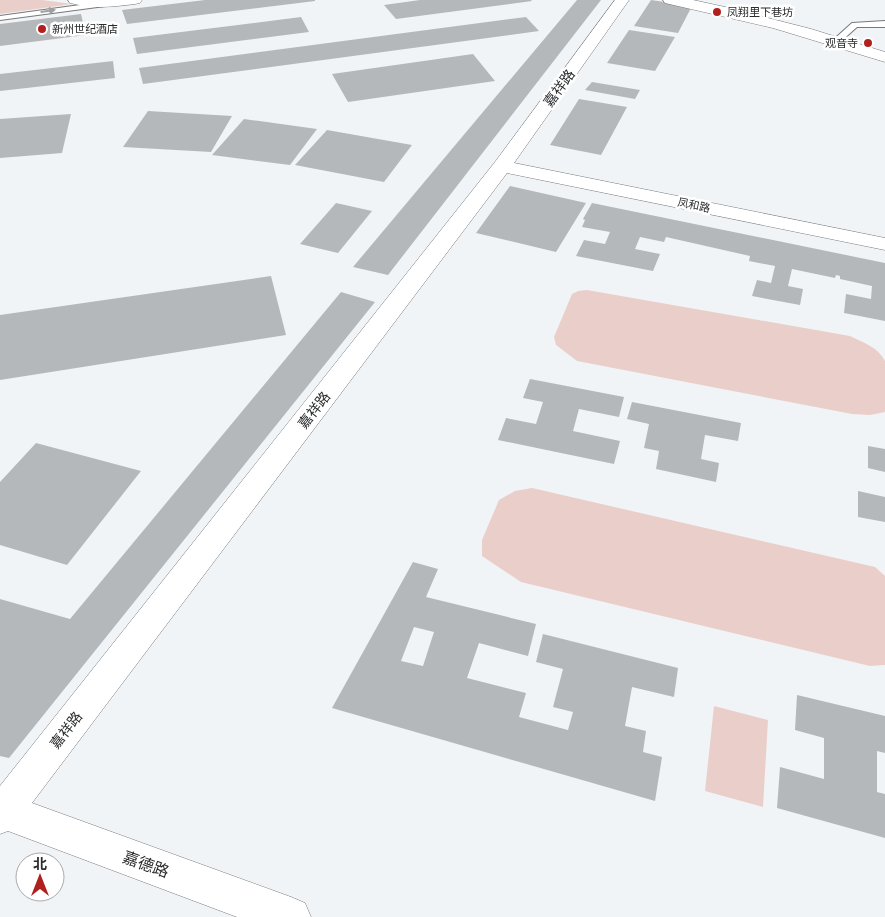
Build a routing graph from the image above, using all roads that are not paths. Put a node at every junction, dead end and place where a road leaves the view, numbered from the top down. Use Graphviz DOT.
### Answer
graph roads {
  1 [pos="75,0"];
  2 [pos="134,0"];
  3 [pos="622,0"];
  4 [pos="670,0"];
  5 [pos="102,4"];
  6 [pos="0,18"];
  7 [pos="885,24"];
  8 [pos="836,41"];
  9 [pos="885,57"];
  10 [pos="502,166"];
  11 [pos="885,244"];
  12 [pos="1,813"];
  13 [pos="291,917"];
  1 -- 5 [label="street"];
  2 -- 5 [label="street"];
  3 -- 10 [label="street, 嘉祥路"];
  4 -- 8 [label="street"];
  6 -- 5 [label="lane, one-way"];
  7 -- 8 [label="lane"];
  8 -- 9 [label="street"];
  10 -- 11 [label="street, 凤和路"];
  10 -- 12 [label="street, 嘉祥路"];
  12 -- 13 [label="street, 嘉德路"];
}
